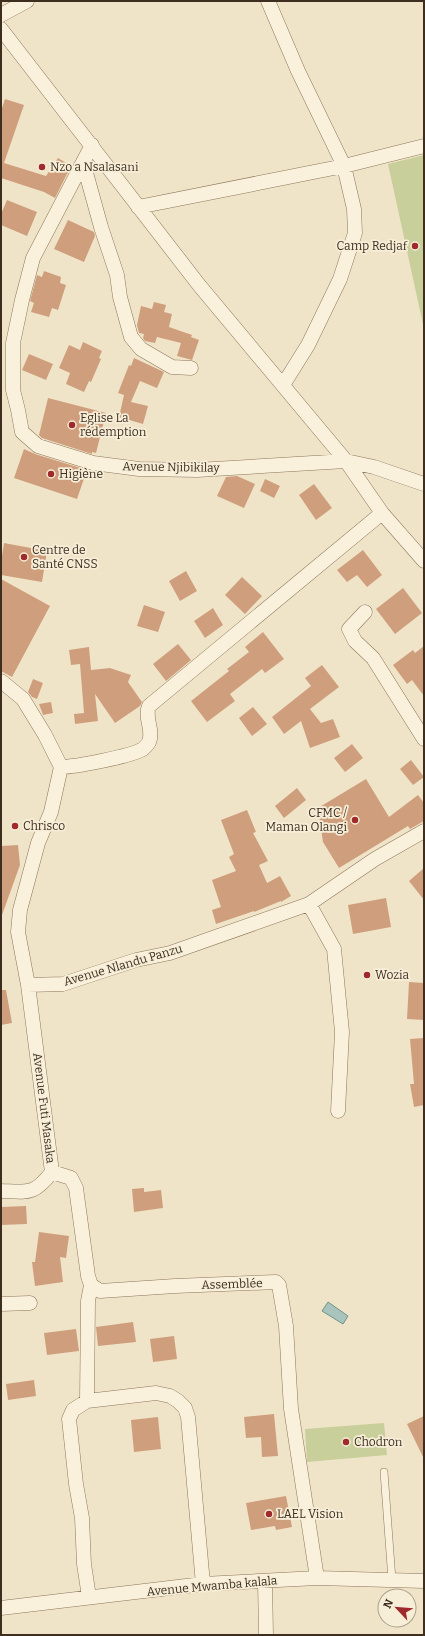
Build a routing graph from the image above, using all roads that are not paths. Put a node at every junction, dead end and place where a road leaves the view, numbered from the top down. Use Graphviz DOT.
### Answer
graph roads {
  1 [pos="28,1"];
  2 [pos="268,1"];
  3 [pos="1,15"];
  4 [pos="1,29"];
  5 [pos="92,145"];
  6 [pos="424,146"];
  7 [pos="83,162"];
  8 [pos="344,166"];
  9 [pos="138,207"];
  10 [pos="192,368"];
  11 [pos="283,385"];
  12 [pos="346,461"];
  13 [pos="424,484"];
  14 [pos="382,513"];
  15 [pos="424,561"];
  16 [pos="365,612"];
  17 [pos="1,681"];
  18 [pos="424,739"];
  19 [pos="61,767"];
  20 [pos="424,831"];
  21 [pos="309,904"];
  22 [pos="28,984"];
  23 [pos="338,1111"];
  24 [pos="52,1172"];
  25 [pos="1,1191"];
  26 [pos="91,1285"];
  27 [pos="30,1303"];
  28 [pos="1,1304"];
  29 [pos="87,1401"];
  30 [pos="384,1472"];
  31 [pos="317,1578"];
  32 [pos="392,1580"];
  33 [pos="265,1581"];
  34 [pos="424,1581"];
  35 [pos="203,1584"];
  36 [pos="89,1597"];
  37 [pos="1,1608"];
  38 [pos="266,1635"];
  1 -- 3 [label="street"];
  2 -- 8 [label="street"];
  4 -- 5 [label="street"];
  5 -- 7 [label="street, Avenue Njibikilay"];
  5 -- 9 [label="street"];
  6 -- 8 [label="street"];
  7 -- 10 [label="street"];
  7 -- 12 [label="street, Avenue Njibikilay"];
  8 -- 9 [label="street"];
  8 -- 11 [label="street"];
  9 -- 11 [label="street"];
  11 -- 12 [label="street"];
  12 -- 13 [label="street, Avenue Njibikilay"];
  12 -- 14 [label="street"];
  14 -- 15 [label="street"];
  14 -- 19 [label="street"];
  16 -- 18 [label="street"];
  17 -- 19 [label="street"];
  19 -- 22 [label="street"];
  20 -- 21 [label="street, Avenue Nlandu Panzu"];
  21 -- 22 [label="street, Avenue Nlandu Panzu"];
  21 -- 23 [label="street"];
  22 -- 24 [label="street, Avenue Futi Masaka"];
  24 -- 25 [label="street, Avenue Futi Masaka"];
  24 -- 26 [label="street"];
  26 -- 29 [label="street"];
  26 -- 31 [label="street, Assemblée"];
  27 -- 28 [label="street"];
  29 -- 35 [label="street"];
  29 -- 36 [label="street"];
  30 -- 32 [label="lane"];
  31 -- 32 [label="street, Avenue Mwamba kalala"];
  31 -- 33 [label="street, Avenue Mwamba kalala"];
  32 -- 34 [label="street, Avenue Mwamba kalala"];
  33 -- 35 [label="street, Avenue Mwamba kalala"];
  33 -- 38 [label="street"];
  35 -- 36 [label="street, Avenue Mwamba kalala"];
  36 -- 37 [label="street, Avenue Mwamba kalala"];
}
